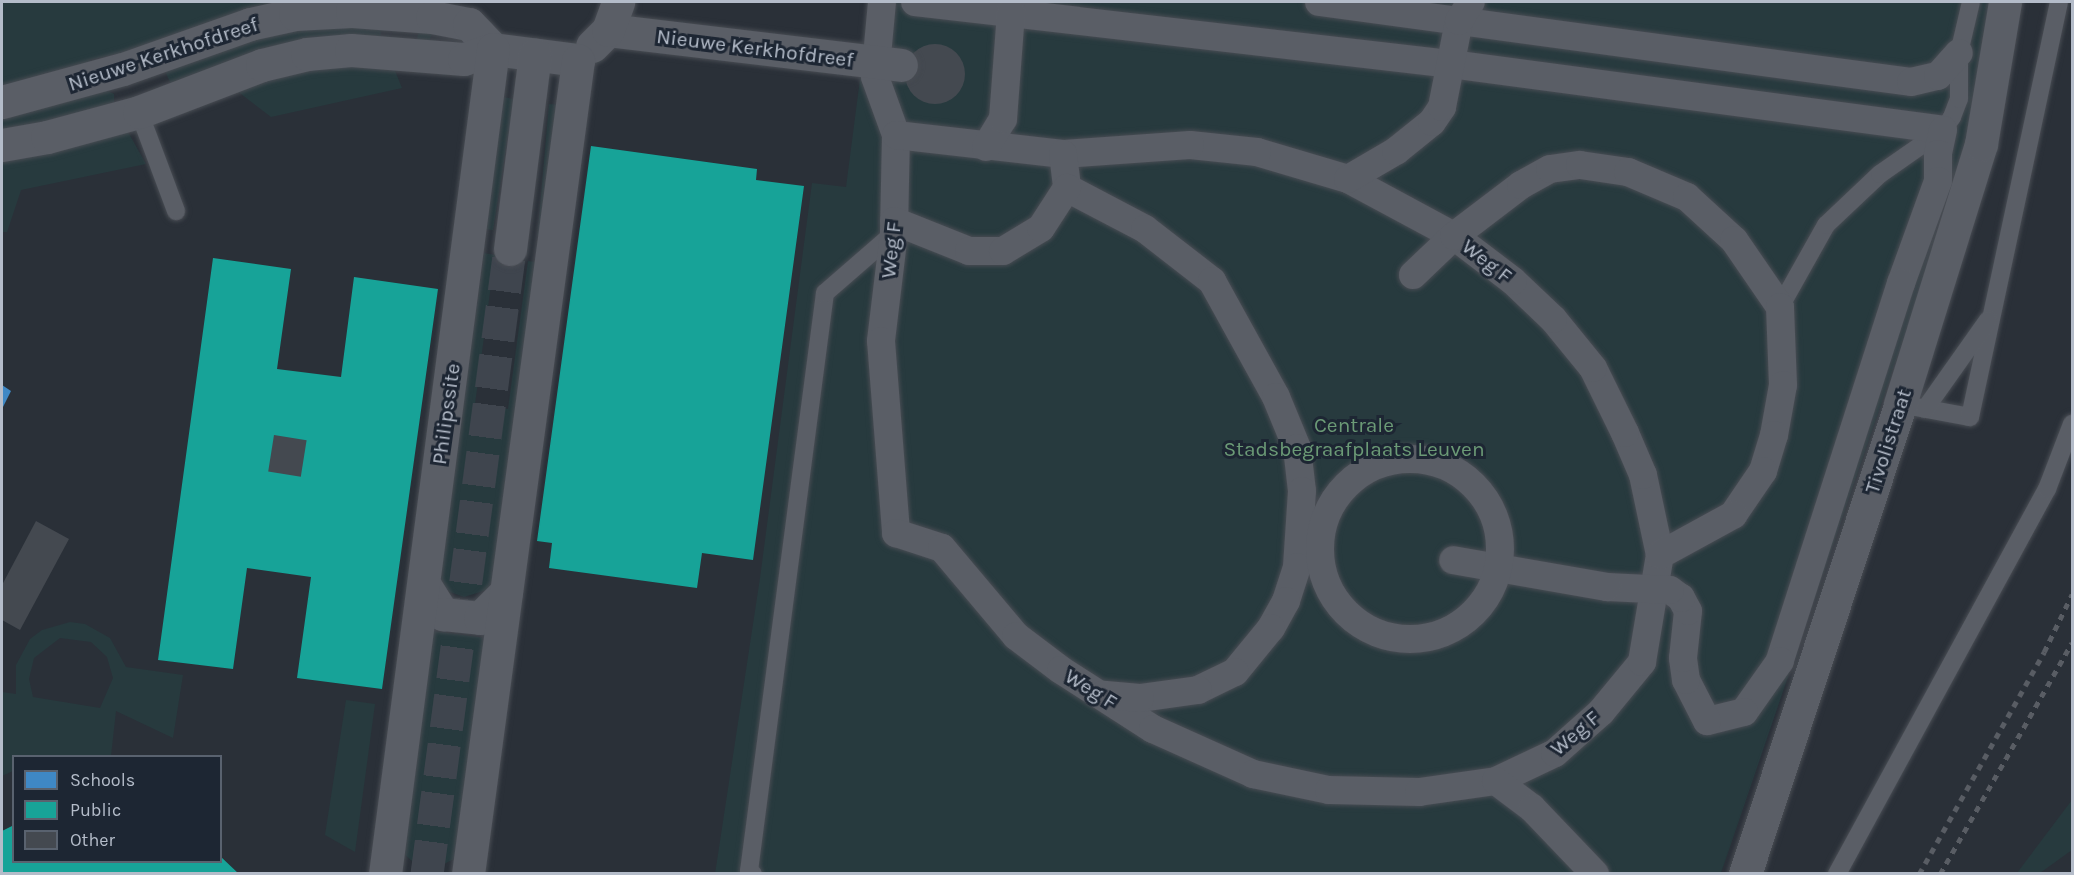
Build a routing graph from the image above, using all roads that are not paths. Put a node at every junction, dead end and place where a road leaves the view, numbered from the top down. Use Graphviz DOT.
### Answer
graph roads {
  1 [pos="882,2"];
  2 [pos="915,2"];
  3 [pos="1319,2"];
  4 [pos="1971,2"];
  5 [pos="2005,2"];
  6 [pos="2059,2"];
  7 [pos="1465,11"];
  8 [pos="1011,12"];
  9 [pos="613,16"];
  10 [pos="493,49"];
  11 [pos="1959,52"];
  12 [pos="535,55"];
  13 [pos="578,60"];
  14 [pos="136,64"];
  15 [pos="889,64"];
  16 [pos="1451,64"];
  17 [pos="2,102"];
  18 [pos="152,107"];
  19 [pos="1944,130"];
  20 [pos="896,135"];
  21 [pos="2,142"];
  22 [pos="986,147"];
  23 [pos="1063,154"];
  24 [pos="1348,179"];
  25 [pos="1067,188"];
  26 [pos="176,210"];
  27 [pos="894,227"];
  28 [pos="1454,236"];
  29 [pos="469,243"];
  30 [pos="510,249"];
  31 [pos="552,256"];
  32 [pos="1413,275"];
  33 [pos="1780,307"];
  34 [pos="1994,312"];
  35 [pos="1912,406"];
  36 [pos="2073,424"];
  37 [pos="1660,555"];
  38 [pos="1454,560"];
  39 [pos="1498,571"];
  40 [pos="424,584"];
  41 [pos="1655,587"];
  42 [pos="506,592"];
  43 [pos="1100,694"];
  44 [pos="1496,781"];
  45 [pos="386,873"];
  46 [pos="468,873"];
  47 [pos="753,873"];
  48 [pos="1595,873"];
  49 [pos="1745,873"];
  50 [pos="1837,873"];
  1 -- 15 [label="street, Weg F"];
  2 -- 8 [label="street"];
  3 -- 7 [label="street"];
  4 -- 11 [label="lane"];
  5 -- 35 [label="street, Tivolistraat"];
  6 -- 34 [label="lane"];
  7 -- 11 [label="street"];
  7 -- 16 [label="street"];
  8 -- 16 [label="street"];
  8 -- 22 [label="street"];
  9 -- 13 [label="street"];
  9 -- 15 [label="street, Nieuwe Kerkhofdreef"];
  10 -- 12 [label="street, Nieuwe Kerkhofdreef"];
  10 -- 14 [label="street, Nieuwe Kerkhofdreef"];
  10 -- 18 [label="street, Nieuwe Kerkhofdreef"];
  10 -- 29 [label="street, Philipssite"];
  11 -- 19 [label="lane"];
  12 -- 13 [label="street, Nieuwe Kerkhofdreef"];
  12 -- 30 [label="street"];
  13 -- 31 [label="street"];
  14 -- 17 [label="street, Nieuwe Kerkhofdreef"];
  14 -- 18 [label="street"];
  15 -- 20 [label="street, Weg F"];
  16 -- 19 [label="street"];
  16 -- 24 [label="street"];
  18 -- 21 [label="street, Nieuwe Kerkhofdreef"];
  18 -- 26 [label="lane"];
  19 -- 33 [label="lane"];
  19 -- 41 [label="street"];
  20 -- 22 [label="street, Weg F"];
  20 -- 27 [label="street, Weg F"];
  22 -- 23 [label="street, Weg F"];
  23 -- 24 [label="street, Weg F"];
  23 -- 25 [label="street"];
  24 -- 28 [label="street, Weg F"];
  25 -- 27 [label="street"];
  25 -- 43 [label="street"];
  27 -- 43 [label="street, Weg F"];
  27 -- 47 [label="lane"];
  28 -- 32 [label="street"];
  28 -- 33 [label="street"];
  28 -- 37 [label="street, Weg F"];
  29 -- 30 [label="street"];
  29 -- 40 [label="street, Philipssite"];
  30 -- 31 [label="street"];
  31 -- 42 [label="street"];
  33 -- 37 [label="street"];
  34 -- 35 [label="lane"];
  34 -- 35 [label="lane"];
  35 -- 49 [label="street, Tivolistraat"];
  36 -- 50 [label="lane"];
  37 -- 41 [label="street, Weg F"];
  38 -- 39 [label="street"];
  39 -- 39 [label="street"];
  39 -- 41 [label="street"];
  40 -- 42 [label="street"];
  40 -- 45 [label="street, Philipssite"];
  41 -- 44 [label="street, Weg F"];
  42 -- 46 [label="street"];
  43 -- 44 [label="street, Weg F"];
  44 -- 48 [label="street"];
}
